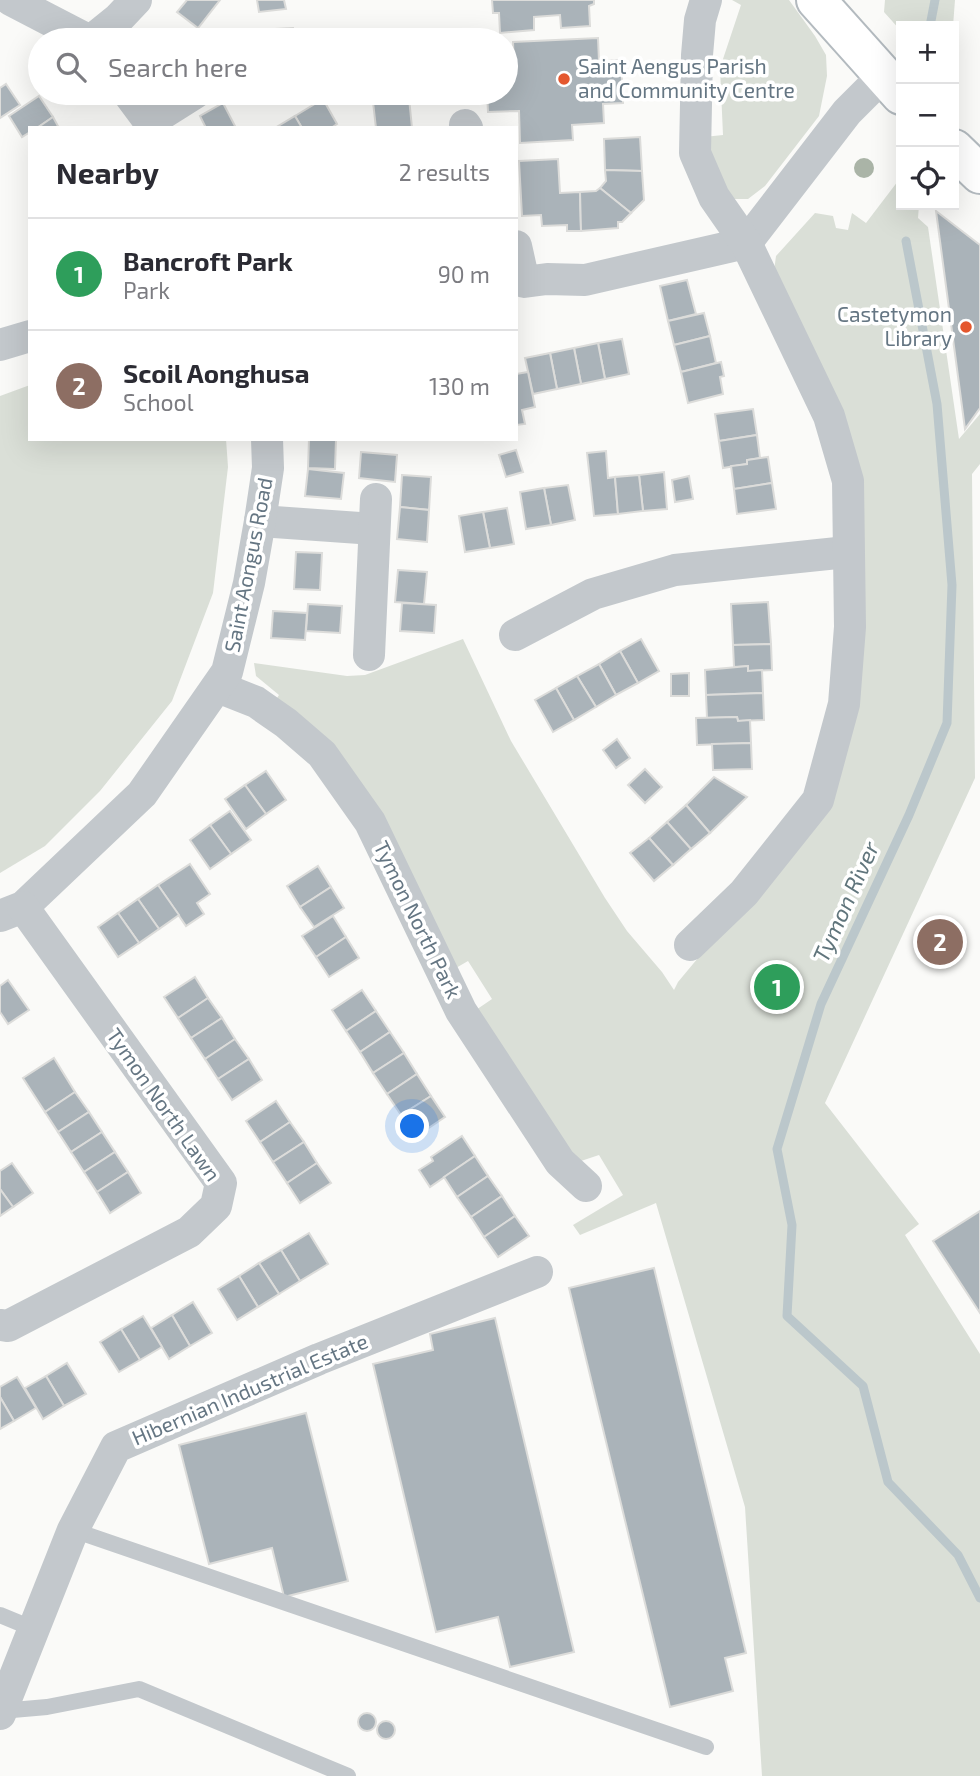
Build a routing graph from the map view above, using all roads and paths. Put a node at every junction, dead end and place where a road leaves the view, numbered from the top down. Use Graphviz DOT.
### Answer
graph roads {
  1 [pos="11,0"];
  2 [pos="136,0"];
  3 [pos="706,0"];
  4 [pos="816,0"];
  5 [pos="66,28"];
  6 [pos="106,28"];
  7 [pos="892,85"];
  8 [pos="137,105"];
  9 [pos="179,105"];
  10 [pos="152,125"];
  11 [pos="959,154"];
  12 [pos="980,174"];
  13 [pos="746,243"];
  14 [pos="518,255"];
  15 [pos="28,337"];
  16 [pos="0,345"];
  17 [pos="267,441"];
  18 [pos="260,522"];
  19 [pos="847,552"];
  20 [pos="515,635"];
  21 [pos="369,655"];
  22 [pos="218,687"];
  23 [pos="11,911"];
  24 [pos="690,945"];
  25 [pos="586,1186"];
  26 [pos="537,1272"];
  27 [pos="0,1325"];
  28 [pos="73,1530"];
  29 [pos="0,1615"];
  30 [pos="34,1629"];
  31 [pos="1,1712"];
  32 [pos="706,1746"];
  33 [pos="348,1776"];
  1 -- 5 [label="street"];
  2 -- 6 [label="street"];
  3 -- 13 [label="street"];
  4 -- 7 [label="street"];
  7 -- 13 [label="street"];
  8 -- 10 [label="street"];
  9 -- 10 [label="street"];
  11 -- 12 [label="street"];
  13 -- 14 [label="street"];
  13 -- 19 [label="street"];
  15 -- 16 [label="street"];
  17 -- 18 [label="street, Saint Aongus Road"];
  18 -- 21 [label="street"];
  18 -- 22 [label="street, Saint Aongus Road"];
  19 -- 20 [label="street"];
  19 -- 24 [label="street"];
  22 -- 23 [label="street, Saint Aongus Road"];
  22 -- 25 [label="street, Tymon North Park"];
  23 -- 27 [label="street, Tymon North Lawn"];
  26 -- 28 [label="street, Hibernian Industrial Estate"];
  28 -- 30 [label="street, Hibernian Industrial Estate"];
  28 -- 32 [label="lane"];
  29 -- 30 [label="lane"];
  30 -- 31 [label="street, Hibernian Industrial Estate"];
  31 -- 33 [label="lane"];
}
